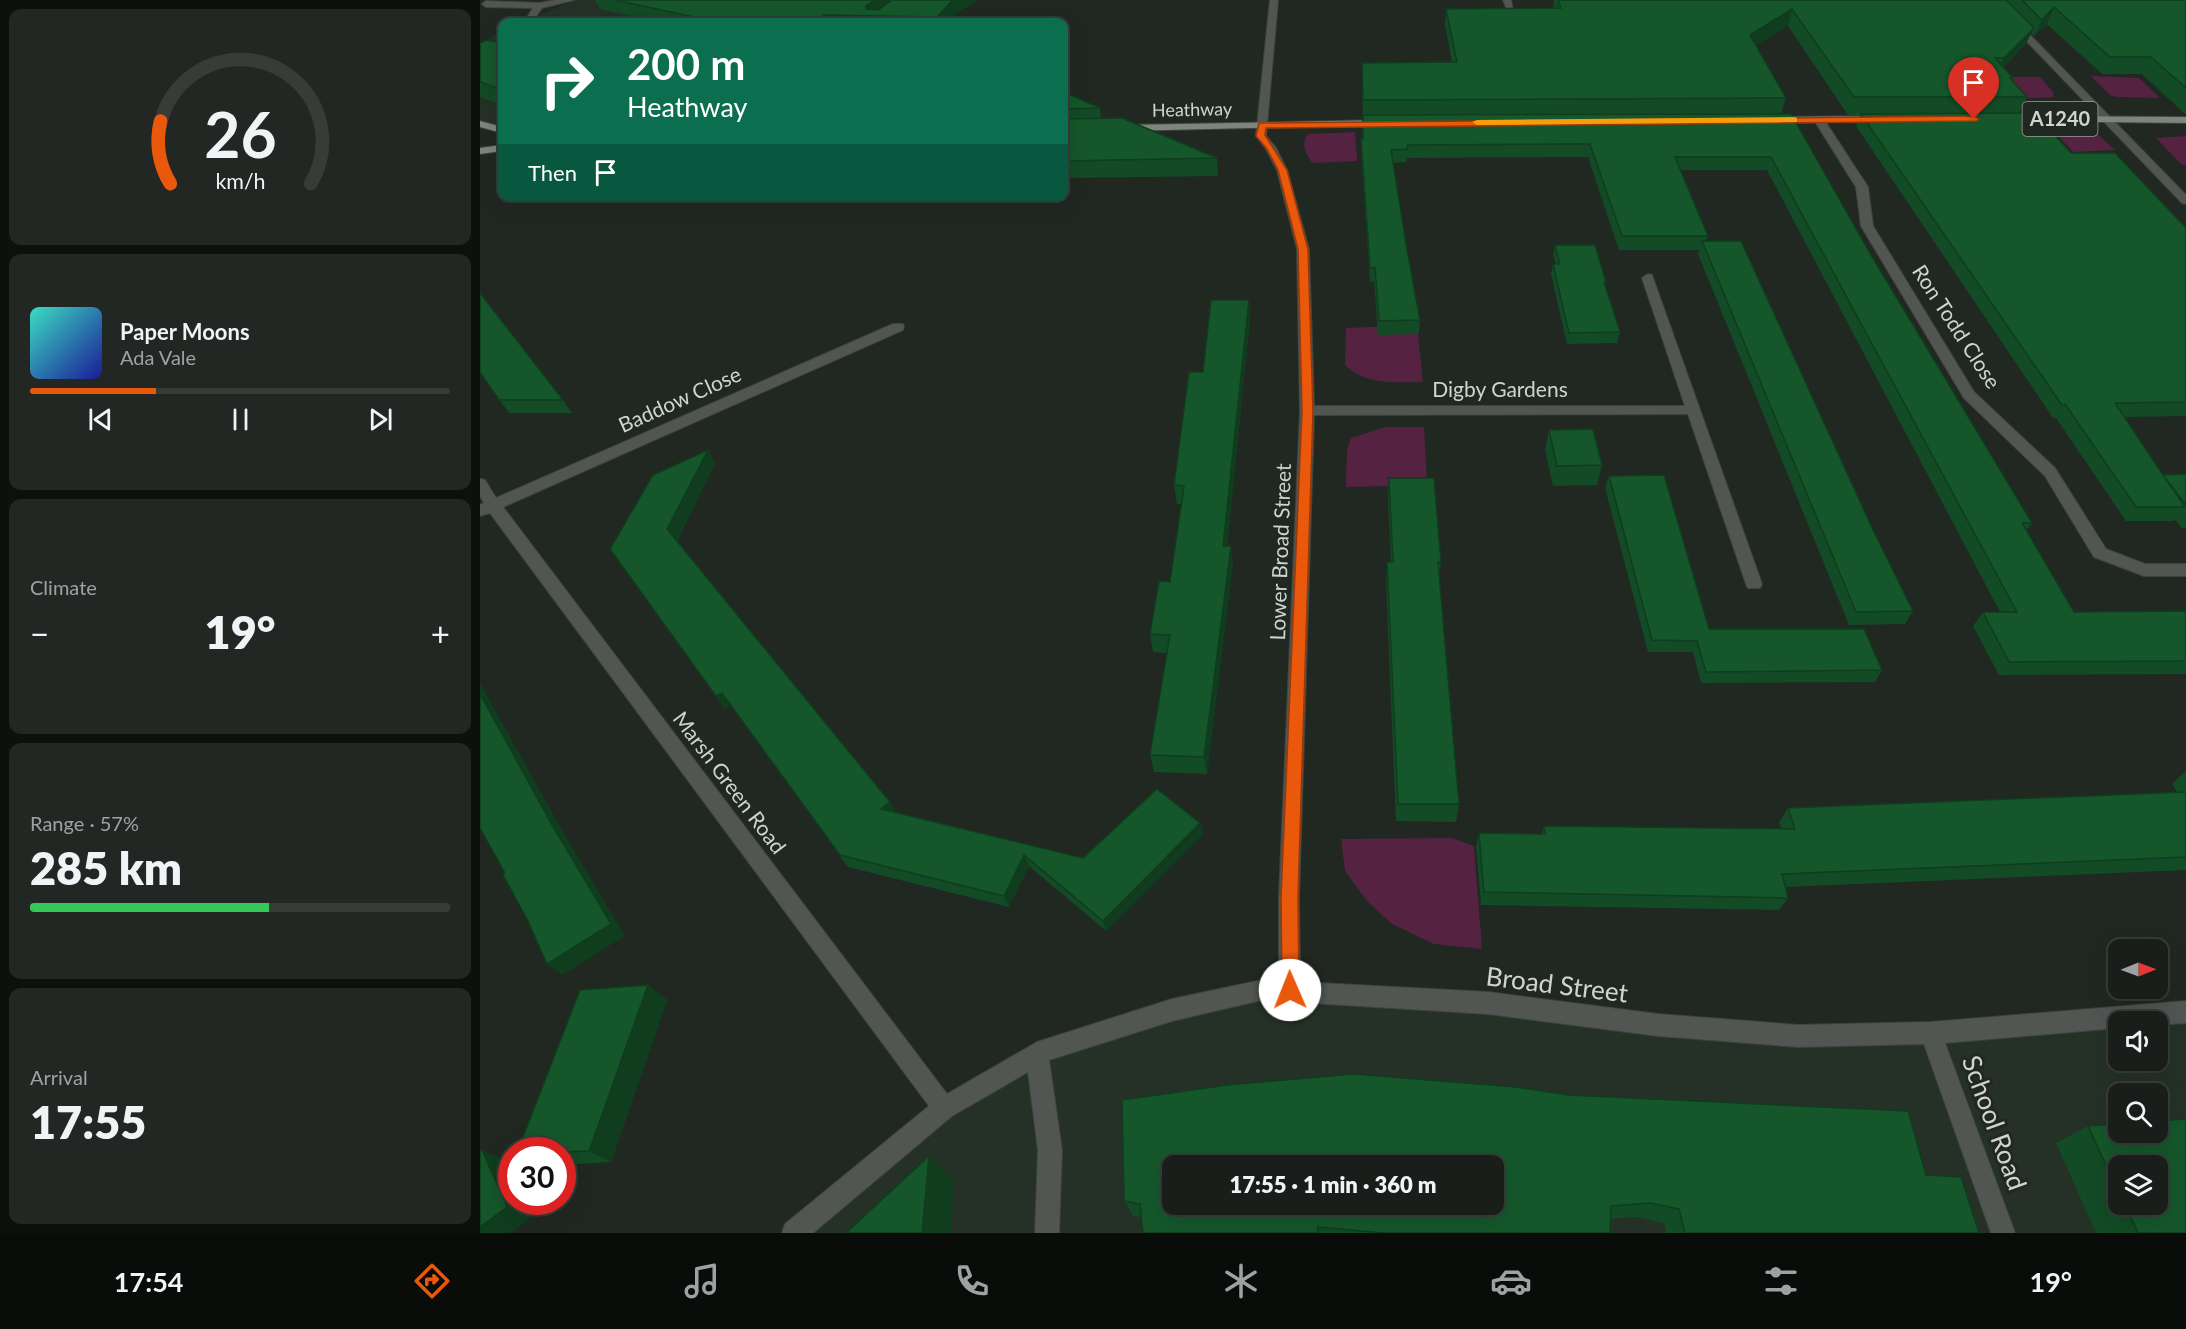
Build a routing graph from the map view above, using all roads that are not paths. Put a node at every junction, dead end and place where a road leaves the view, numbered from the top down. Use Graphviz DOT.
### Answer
graph roads {
  1 [pos="570,0"];
  2 [pos="1274,0"];
  3 [pos="1991,0"];
  4 [pos="486,4"];
  5 [pos="539,6"];
  6 [pos="531,18"];
  7 [pos="1890,119"];
  8 [pos="2008,119"];
  9 [pos="2106,119"];
  10 [pos="1760,120"];
  11 [pos="1819,120"];
  12 [pos="2186,120"];
  13 [pos="1397,123"];
  14 [pos="481,124"];
  15 [pos="1262,125"];
  16 [pos="498,129"];
  17 [pos="1114,129"];
  18 [pos="498,149"];
  19 [pos="480,151"];
  20 [pos="2186,201"];
  21 [pos="1648,278"];
  22 [pos="898,327"];
  23 [pos="1692,410"];
  24 [pos="1307,411"];
  25 [pos="480,484"];
  26 [pos="486,508"];
  27 [pos="2186,570"];
  28 [pos="1754,584"];
  29 [pos="1290,990"];
  30 [pos="2186,1012"];
  31 [pos="1931,1033"];
  32 [pos="1037,1053"];
  33 [pos="944,1108"];
  34 [pos="794,1233"];
  35 [pos="1047,1233"];
  36 [pos="2004,1233"];
  1 -- 5 [label="street"];
  2 -- 15 [label="street"];
  3 -- 9 [label="street"];
  4 -- 5 [label="street"];
  5 -- 6 [label="street"];
  7 -- 11 [label="main road"];
  8 -- 9 [label="main road, A1240"];
  9 -- 12 [label="main road, A1240"];
  9 -- 20 [label="street"];
  10 -- 11 [label="main road"];
  11 -- 27 [label="street, Ron Todd Close"];
  13 -- 15 [label="main road, Heathway"];
  14 -- 16 [label="main road"];
  15 -- 17 [label="main road, Heathway"];
  15 -- 24 [label="street, Lower Broad Street"];
  18 -- 19 [label="main road"];
  21 -- 23 [label="street"];
  22 -- 26 [label="street, Baddow Close"];
  23 -- 24 [label="street, Digby Gardens"];
  23 -- 28 [label="street"];
  24 -- 29 [label="street, Lower Broad Street"];
  25 -- 26 [label="street, Marsh Green Road"];
  26 -- 33 [label="street, Marsh Green Road"];
  29 -- 31 [label="street, Broad Street"];
  29 -- 32 [label="street, Broad Street"];
  30 -- 31 [label="street, Broad Street"];
  31 -- 36 [label="street, School Road"];
  32 -- 33 [label="street, Broad Street"];
  32 -- 35 [label="street"];
  33 -- 34 [label="street, Broad Street"];
}
